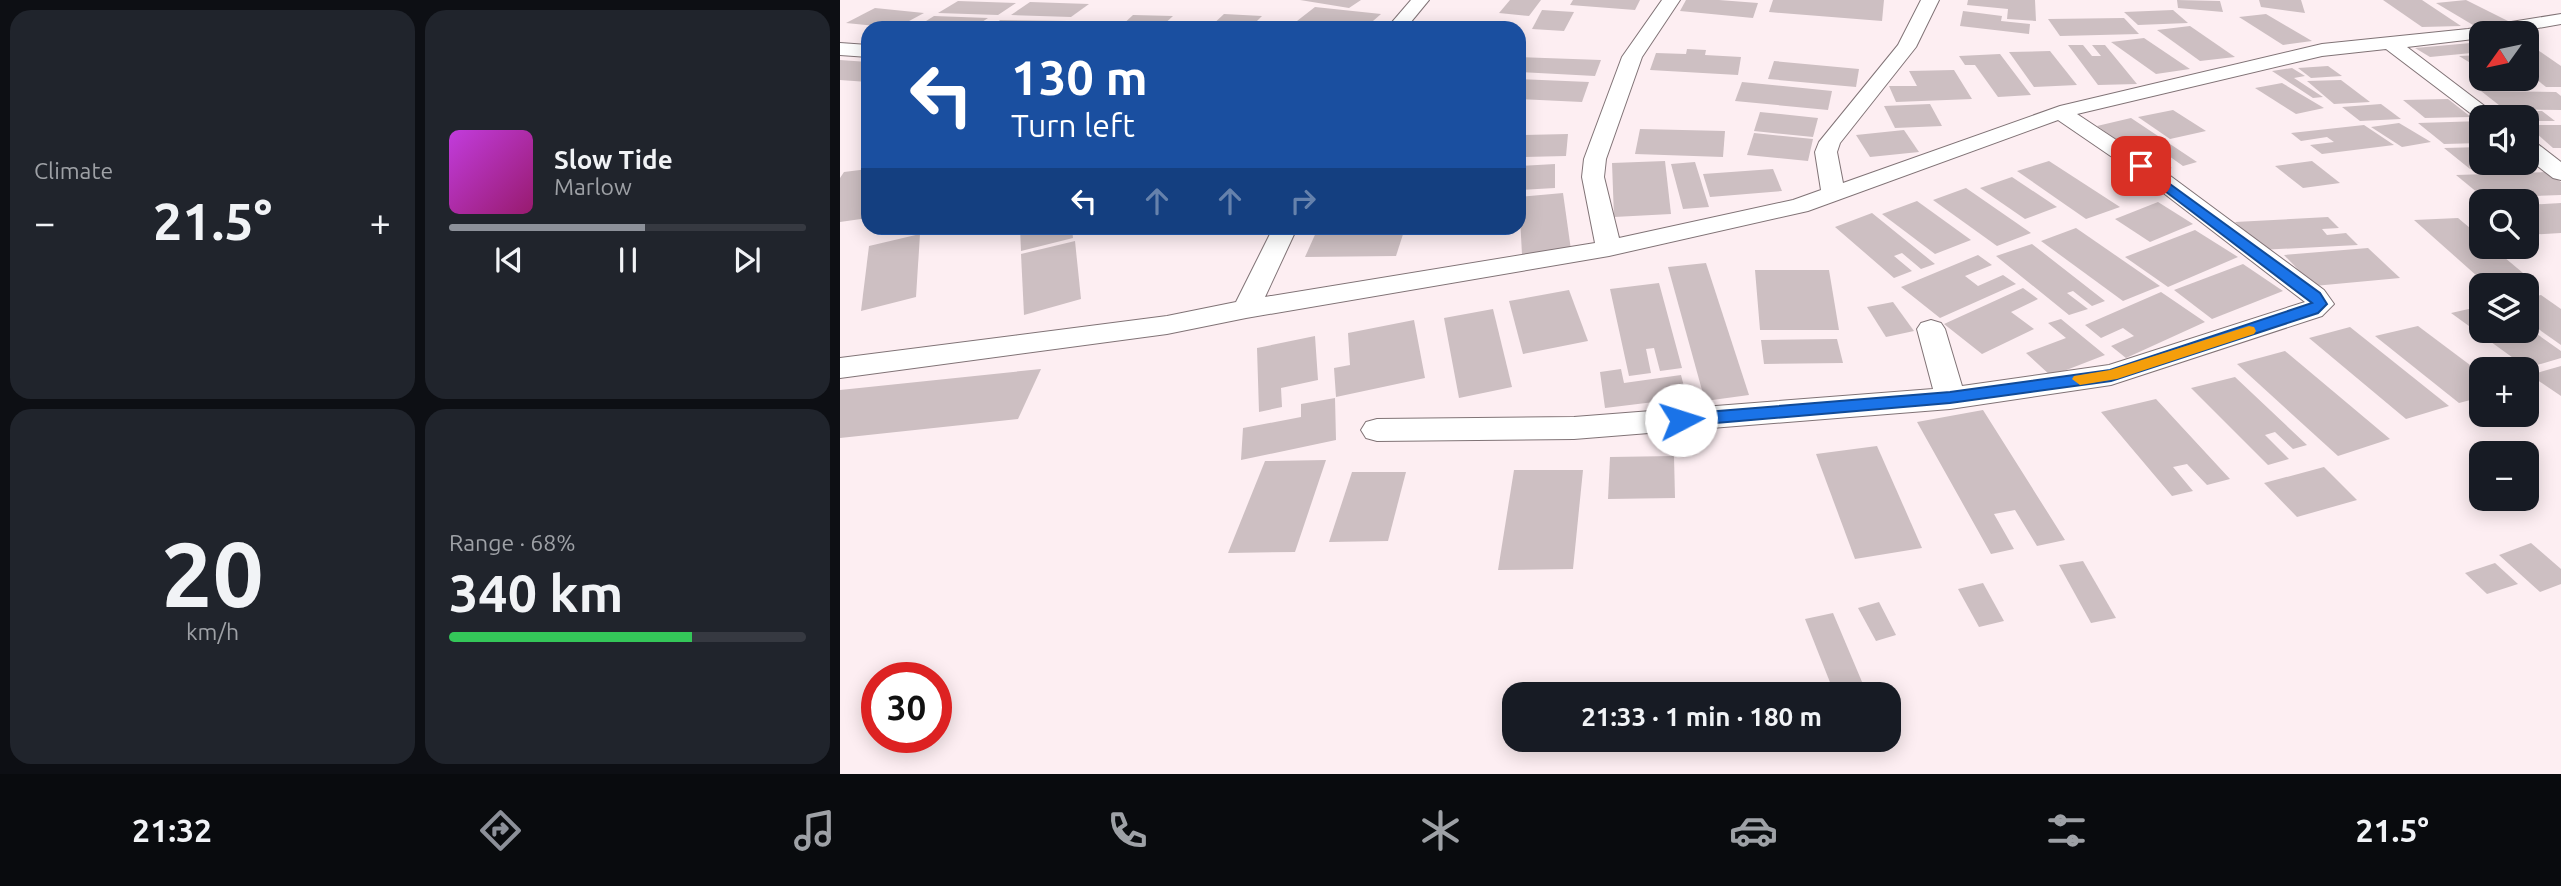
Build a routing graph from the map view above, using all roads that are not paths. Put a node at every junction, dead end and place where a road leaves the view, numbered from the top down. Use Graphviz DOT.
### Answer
graph roads {
  1 [pos="1420,0"];
  2 [pos="1671,0"];
  3 [pos="1930,0"];
  4 [pos="2561,19"];
  5 [pos="1402,21"];
  6 [pos="2388,41"];
  7 [pos="840,49"];
  8 [pos="861,50"];
  9 [pos="2472,105"];
  10 [pos="2060,112"];
  11 [pos="2539,156"];
  12 [pos="2561,173"];
  13 [pos="1833,193"];
  14 [pos="1282,235"];
  15 [pos="1609,248"];
  16 [pos="1246,309"];
  17 [pos="1931,329"];
  18 [pos="840,368"];
  19 [pos="1950,398"];
  20 [pos="1377,430"];
  1 -- 5 [label="street"];
  2 -- 15 [label="street"];
  3 -- 13 [label="street"];
  4 -- 6 [label="street"];
  6 -- 9 [label="street"];
  6 -- 10 [label="street"];
  7 -- 8 [label="street"];
  10 -- 13 [label="street"];
  10 -- 19 [label="street"];
  11 -- 12 [label="street"];
  13 -- 15 [label="street"];
  14 -- 16 [label="street"];
  15 -- 16 [label="street"];
  16 -- 18 [label="street"];
  17 -- 19 [label="street"];
  19 -- 20 [label="street"];
}
